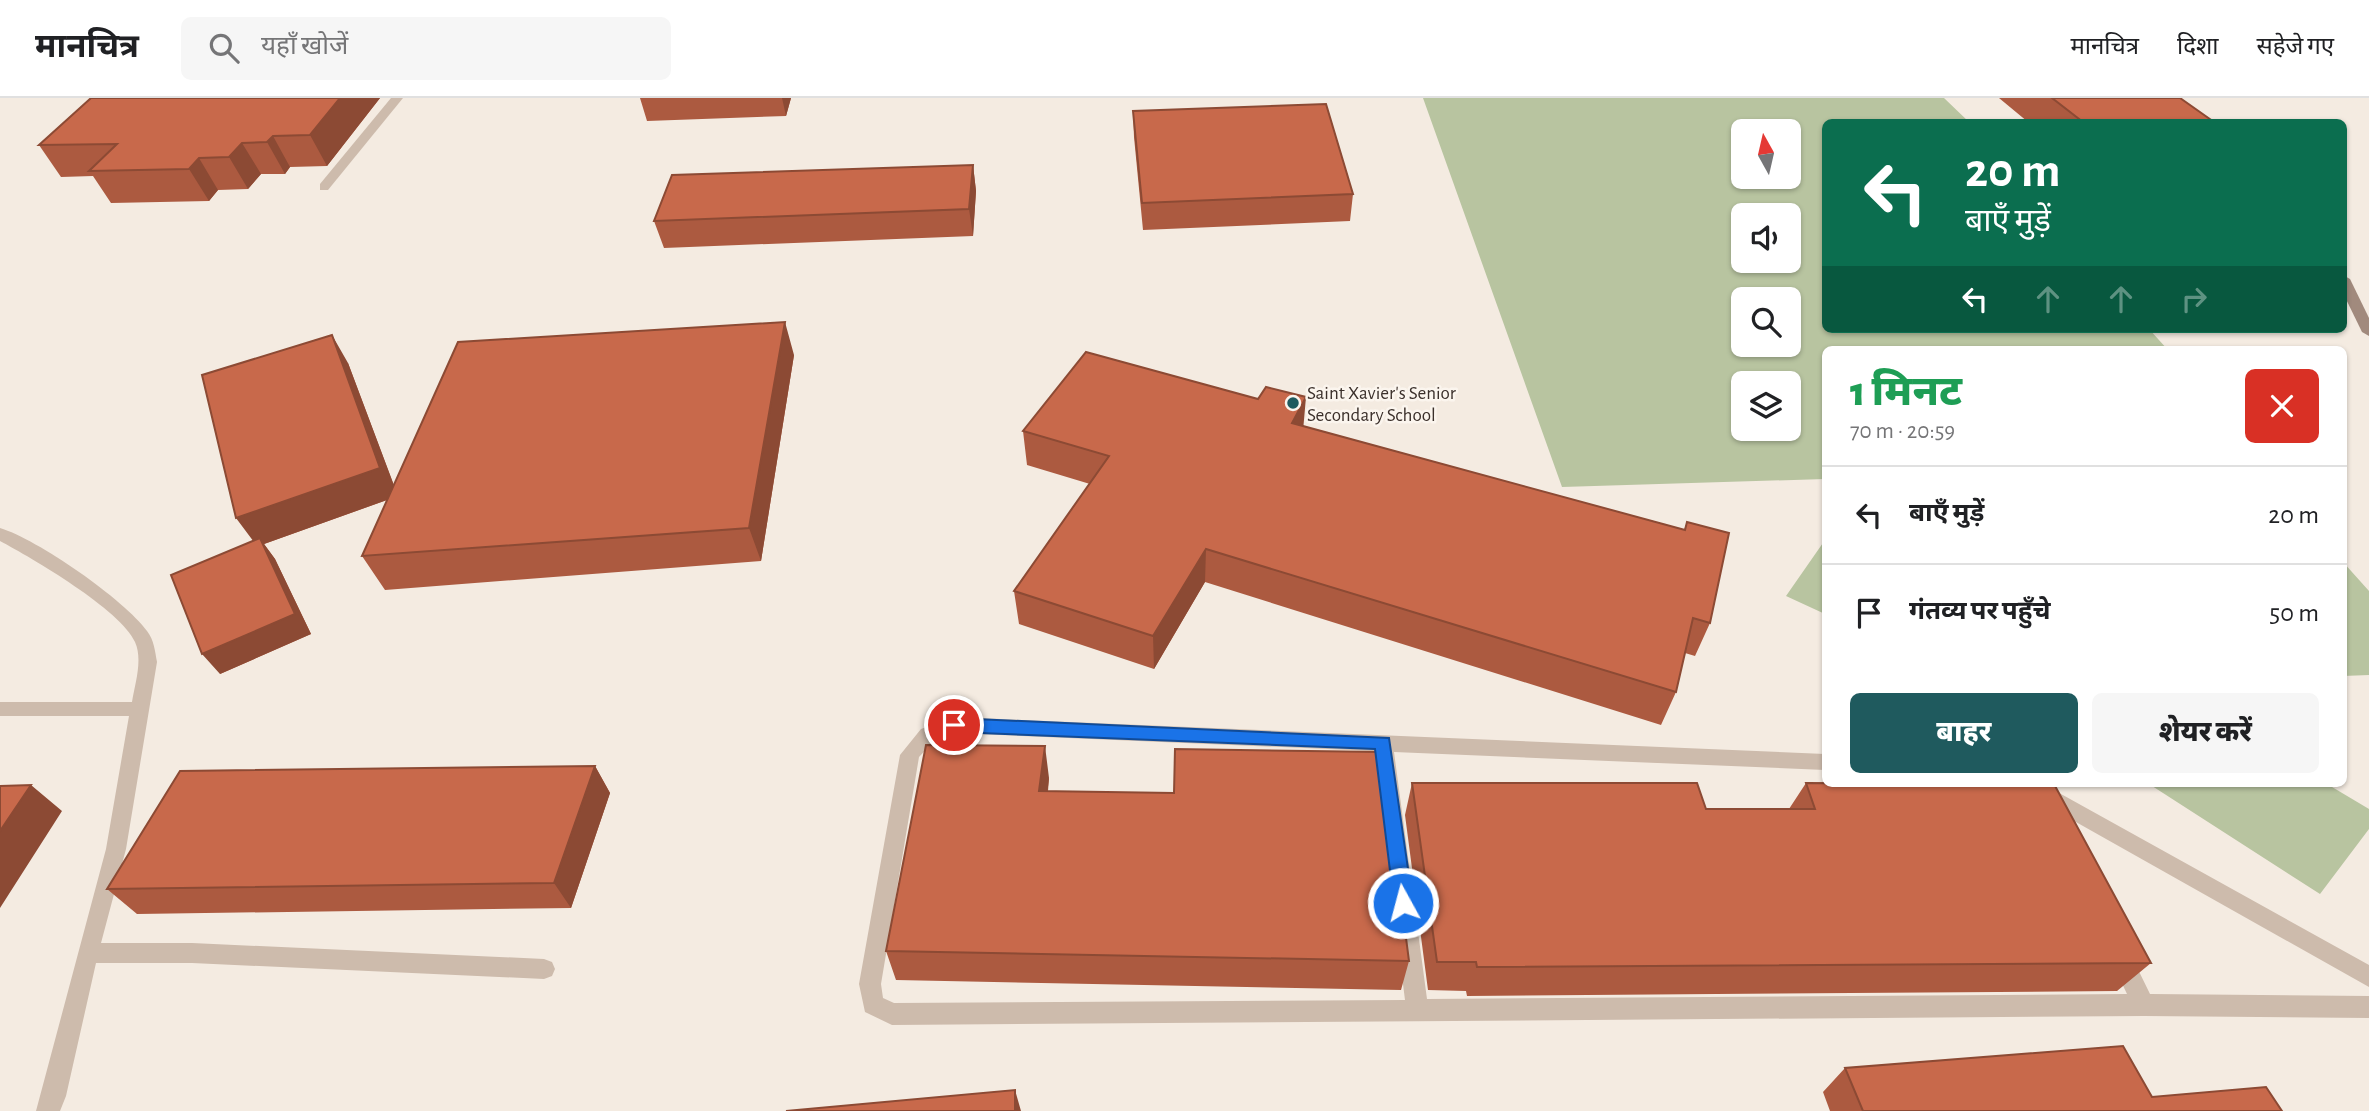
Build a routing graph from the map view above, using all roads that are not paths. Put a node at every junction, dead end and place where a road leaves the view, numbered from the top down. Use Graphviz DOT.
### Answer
graph roads {
  1 [pos="397,98"];
  2 [pos="324,187"];
  3 [pos="2347,287"];
  4 [pos="2369,332"];
  5 [pos="0,534"];
  6 [pos="0,709"];
  7 [pos="141,709"];
  8 [pos="1383,743"];
  9 [pos="1822,762"];
  10 [pos="2034,788"];
  11 [pos="2060,829"];
  12 [pos="2114,942"];
  13 [pos="88,953"];
  14 [pos="544,969"];
  15 [pos="2369,978"];
  16 [pos="2144,1005"];
  17 [pos="2369,1007"];
  18 [pos="1417,1010"];
  19 [pos="48,1111"];
  1 -- 2 [label="street"];
  3 -- 4 [label="street"];
  5 -- 7 [label="street"];
  6 -- 7 [label="street"];
  7 -- 13 [label="street"];
  8 -- 9 [label="street"];
  8 -- 18 [label="street"];
  8 -- 18 [label="street"];
  10 -- 11 [label="street"];
  10 -- 15 [label="street"];
  12 -- 16 [label="street"];
  13 -- 14 [label="street"];
  13 -- 19 [label="street"];
  16 -- 17 [label="street"];
  16 -- 18 [label="street"];
}
